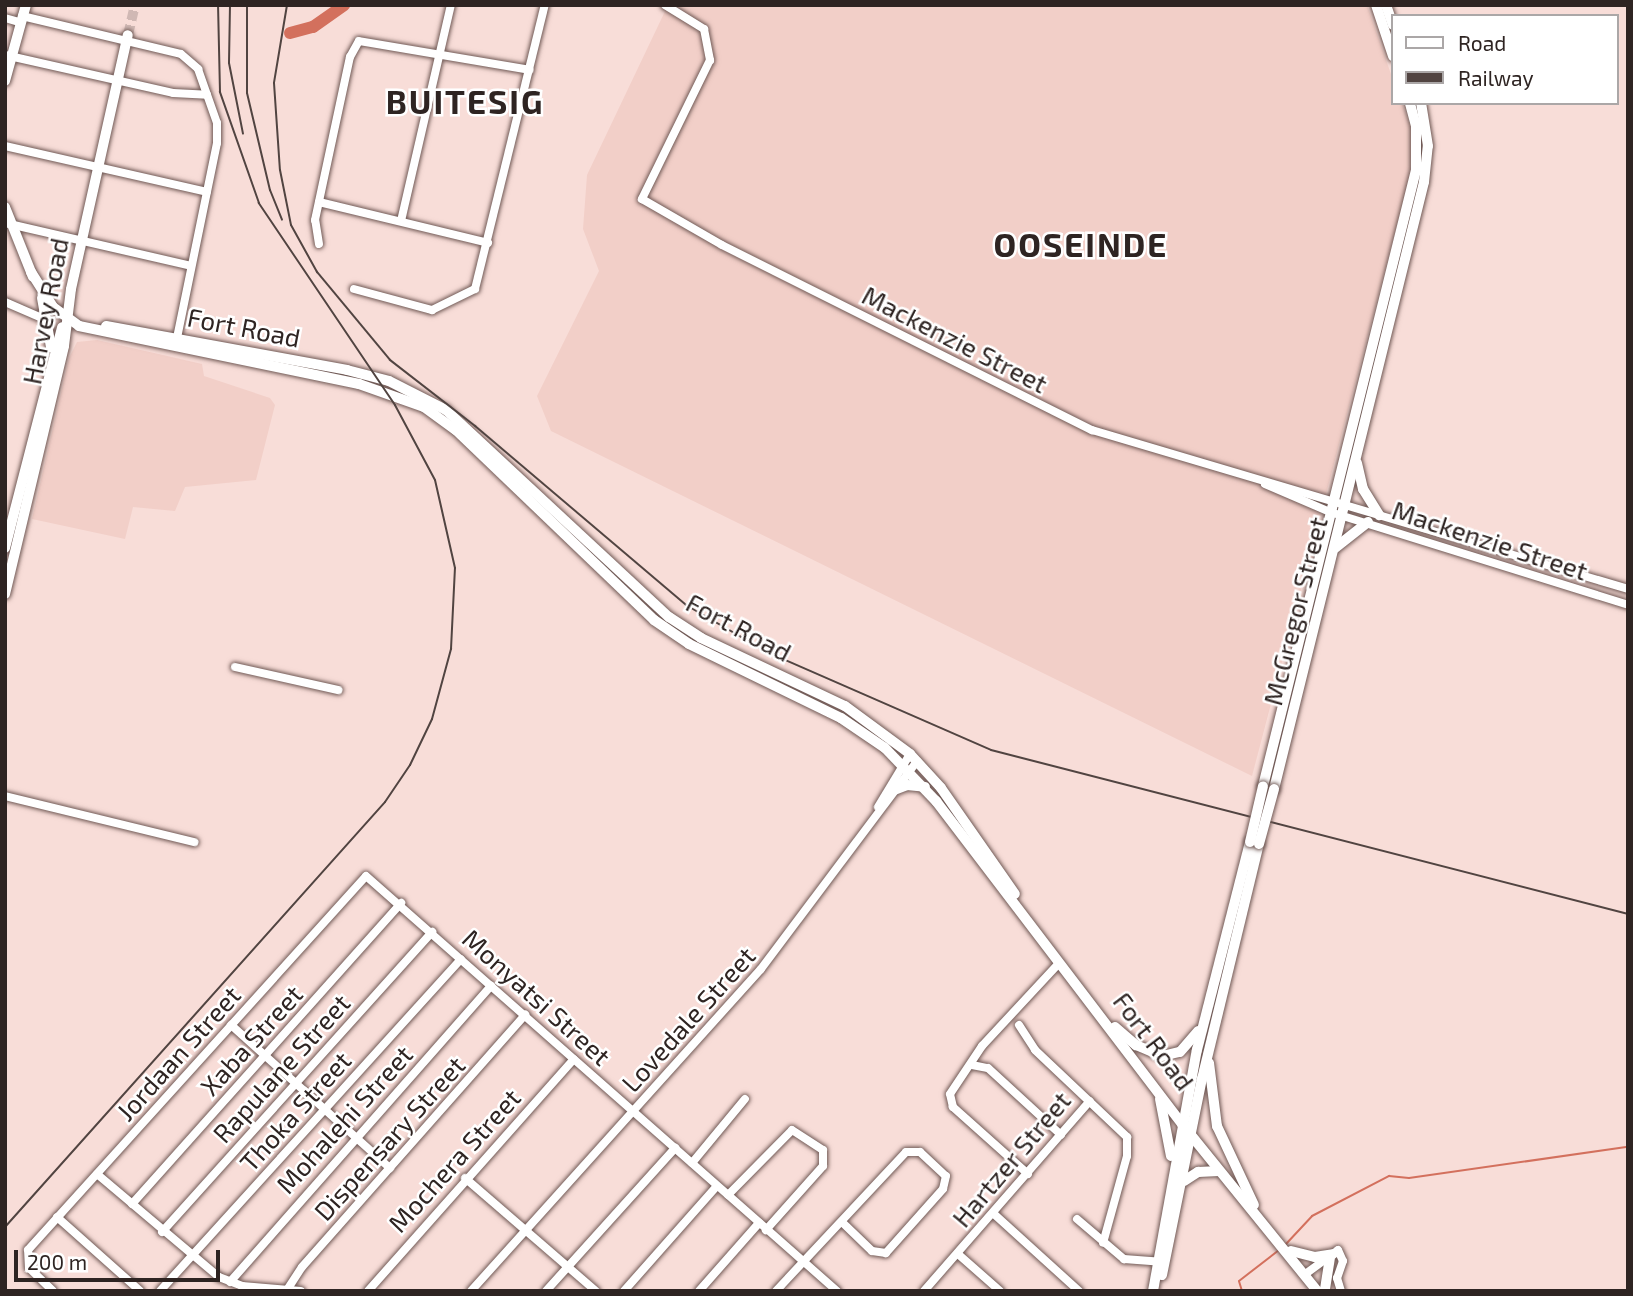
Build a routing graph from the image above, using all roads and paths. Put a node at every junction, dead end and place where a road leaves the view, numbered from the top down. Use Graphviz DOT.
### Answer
graph roads {
  1 [pos="451,5"];
  2 [pos="545,5"];
  3 [pos="665,5"];
  4 [pos="1376,5"];
  5 [pos="1386,5"];
  6 [pos="22,14"];
  7 [pos="5,18"];
  8 [pos="1392,22"];
  9 [pos="127,38"];
  10 [pos="440,53"];
  11 [pos="1392,53"];
  12 [pos="7,55"];
  13 [pos="530,70"];
  14 [pos="5,81"];
  15 [pos="118,81"];
  16 [pos="207,95"];
  17 [pos="1411,105"];
  18 [pos="1421,105"];
  19 [pos="5,146"];
  20 [pos="99,166"];
  21 [pos="207,191"];
  22 [pos="319,202"];
  23 [pos="5,207"];
  24 [pos="401,222"];
  25 [pos="8,224"];
  26 [pos="81,241"];
  27 [pos="488,243"];
  28 [pos="318,244"];
  29 [pos="191,266"];
  30 [pos="31,272"];
  31 [pos="71,289"];
  32 [pos="354,289"];
  33 [pos="5,302"];
  34 [pos="65,320"];
  35 [pos="49,321"];
  36 [pos="82,324"];
  37 [pos="176,341"];
  38 [pos="64,346"];
  39 [pos="49,371"];
  40 [pos="1356,457"];
  41 [pos="1332,506"];
  42 [pos="1345,510"];
  43 [pos="1380,515"];
  44 [pos="1368,522"];
  45 [pos="5,548"];
  46 [pos="1334,550"];
  47 [pos="9,566"];
  48 [pos="1626,588"];
  49 [pos="5,594"];
  50 [pos="650,601"];
  51 [pos="1623,604"];
  52 [pos="641,609"];
  53 [pos="235,667"];
  54 [pos="338,690"];
  55 [pos="913,757"];
  56 [pos="906,767"];
  57 [pos="1269,787"];
  58 [pos="925,788"];
  59 [pos="894,790"];
  60 [pos="5,796"];
  61 [pos="877,810"];
  62 [pos="194,842"];
  63 [pos="1255,843"];
  64 [pos="366,876"];
  65 [pos="401,903"];
  66 [pos="432,932"];
  67 [pos="461,959"];
  68 [pos="1059,963"];
  69 [pos="491,986"];
  70 [pos="525,1016"];
  71 [pos="1203,1023"];
  72 [pos="231,1025"];
  73 [pos="1019,1025"];
  74 [pos="1115,1027"];
  75 [pos="1209,1050"];
  76 [pos="264,1057"];
  77 [pos="574,1059"];
  78 [pos="972,1065"];
  79 [pos="294,1084"];
  80 [pos="1159,1095"];
  81 [pos="745,1099"];
  82 [pos="1090,1101"];
  83 [pos="325,1110"];
  84 [pos="634,1111"];
  85 [pos="1187,1127"];
  86 [pos="1061,1135"];
  87 [pos="356,1137"];
  88 [pos="675,1148"];
  89 [pos="692,1163"];
  90 [pos="390,1168"];
  91 [pos="1172,1169"];
  92 [pos="1219,1171"];
  93 [pos="97,1174"];
  94 [pos="1028,1174"];
  95 [pos="465,1178"];
  96 [pos="1184,1181"];
  97 [pos="717,1186"];
  98 [pos="728,1195"];
  99 [pos="132,1204"];
  100 [pos="1254,1205"];
  101 [pos="994,1214"];
  102 [pos="57,1217"];
  103 [pos="1077,1219"];
  104 [pos="842,1222"];
  105 [pos="762,1226"];
  106 [pos="1268,1228"];
  107 [pos="526,1230"];
  108 [pos="162,1232"];
  109 [pos="1103,1243"];
  110 [pos="1288,1251"];
  111 [pos="958,1254"];
  112 [pos="1332,1255"];
  113 [pos="190,1256"];
  114 [pos="803,1261"];
  115 [pos="1162,1262"];
  116 [pos="569,1266"];
  117 [pos="1307,1273"];
  118 [pos="230,1282"];
  119 [pos="240,1288"];
  120 [pos="287,1290"];
  121 [pos="1323,1290"];
  122 [pos="53,1291"];
  123 [pos="140,1291"];
  124 [pos="160,1291"];
  125 [pos="300,1291"];
  126 [pos="368,1291"];
  127 [pos="471,1291"];
  128 [pos="546,1291"];
  129 [pos="596,1291"];
  130 [pos="624,1291"];
  131 [pos="699,1291"];
  132 [pos="776,1291"];
  133 [pos="837,1291"];
  134 [pos="924,1291"];
  135 [pos="1000,1291"];
  136 [pos="1079,1291"];
  137 [pos="1153,1291"];
  138 [pos="1159,1291"];
  139 [pos="1342,1291"];
  1 -- 10 [label="street"];
  2 -- 13 [label="street"];
  3 -- 41 [label="street, Mackenzie Street"];
  4 -- 11 [label="main road"];
  5 -- 8 [label="main road"];
  6 -- 7 [label="street"];
  6 -- 9 [label="street"];
  6 -- 12 [label="main road"];
  9 -- 15 [label="main road, Harvey Road"];
  9 -- 16 [label="street"];
  10 -- 13 [label="street"];
  10 -- 22 [label="street"];
  10 -- 24 [label="street"];
  12 -- 14 [label="main road"];
  12 -- 15 [label="street"];
  13 -- 27 [label="street"];
  15 -- 16 [label="street"];
  15 -- 20 [label="main road, Harvey Road"];
  16 -- 21 [label="street"];
  17 -- 41 [label="main road, McGregor Street"];
  18 -- 40 [label="main road, McGregor Street"];
  19 -- 20 [label="street"];
  20 -- 21 [label="street"];
  20 -- 26 [label="main road, Harvey Road"];
  21 -- 29 [label="street"];
  22 -- 24 [label="street"];
  22 -- 28 [label="street"];
  23 -- 25 [label="main road"];
  24 -- 27 [label="street"];
  25 -- 26 [label="street"];
  25 -- 30 [label="main road"];
  26 -- 29 [label="street"];
  26 -- 31 [label="main road, Harvey Road"];
  27 -- 32 [label="street"];
  29 -- 37 [label="street"];
  30 -- 34 [label="main road"];
  30 -- 35 [label="main road"];
  31 -- 34 [label="main road, Harvey Road"];
  31 -- 36 [label="main road"];
  33 -- 35 [label="street"];
  34 -- 36 [label="main road, Fort Road"];
  34 -- 38 [label="main road, Harvey Road"];
  34 -- 39 [label="main road"];
  35 -- 39 [label="main road"];
  36 -- 37 [label="main road, Fort Road"];
  36 -- 38 [label="main road"];
  37 -- 50 [label="main road, Fort Road"];
  37 -- 52 [label="main road, Fort Road"];
  38 -- 47 [label="main road, Harvey Road"];
  39 -- 45 [label="main road, Harvey Road"];
  40 -- 42 [label="main road, McGregor Street"];
  40 -- 43 [label="main road"];
  41 -- 42 [label="street, Mackenzie Street"];
  41 -- 57 [label="main road, McGregor Street"];
  42 -- 43 [label="street, Mackenzie Street"];
  42 -- 44 [label="street, Mackenzie Street"];
  42 -- 46 [label="main road, McGregor Street"];
  43 -- 48 [label="street, Mackenzie Street"];
  44 -- 46 [label="main road"];
  44 -- 51 [label="street, Mackenzie Street"];
  46 -- 57 [label="main road, McGregor Street"];
  47 -- 49 [label="main road, Harvey Road"];
  48 -- 51 [label="street"];
  50 -- 52 [label="main road"];
  50 -- 55 [label="main road, Fort Road"];
  52 -- 56 [label="main road, Fort Road"];
  53 -- 54 [label="street"];
  55 -- 56 [label="street, Lovedale Street"];
  55 -- 74 [label="main road, Fort Road"];
  56 -- 58 [label="main road, Fort Road"];
  56 -- 59 [label="street, Lovedale Street"];
  56 -- 61 [label="street"];
  57 -- 63 [label="main road, McGregor Street, bridge"];
  58 -- 59 [label="main road"];
  58 -- 68 [label="main road, Fort Road"];
  59 -- 61 [label="street, Lovedale Street"];
  60 -- 62 [label="street"];
  61 -- 84 [label="street, Lovedale Street"];
  63 -- 71 [label="main road, McGregor Street"];
  63 -- 75 [label="main road, McGregor Street"];
  64 -- 65 [label="street, Monyatsi Street"];
  64 -- 72 [label="street, Jordaan Street"];
  65 -- 66 [label="street, Monyatsi Street"];
  65 -- 76 [label="street, Xaba Street"];
  66 -- 67 [label="street, Monyatsi Street"];
  66 -- 79 [label="street, Rapulane Street"];
  67 -- 69 [label="street, Monyatsi Street"];
  67 -- 83 [label="street, Thoka Street"];
  68 -- 78 [label="street"];
  68 -- 80 [label="main road, Fort Road"];
  69 -- 70 [label="street, Monyatsi Street"];
  69 -- 87 [label="street, Mohalehi Street"];
  70 -- 77 [label="street, Monyatsi Street"];
  70 -- 90 [label="street, Dispensary Street"];
  71 -- 74 [label="main road"];
  71 -- 85 [label="main road, McGregor Street"];
  72 -- 76 [label="street"];
  72 -- 93 [label="street, Jordaan Street"];
  73 -- 82 [label="street, Hartzer Street"];
  74 -- 85 [label="main road, Fort Road"];
  75 -- 85 [label="main road, McGregor Street"];
  75 -- 100 [label="main road"];
  76 -- 79 [label="street"];
  76 -- 99 [label="street, Xaba Street"];
  77 -- 84 [label="street, Monyatsi Street"];
  77 -- 95 [label="street, Mochera Street"];
  78 -- 86 [label="street"];
  78 -- 94 [label="street"];
  79 -- 83 [label="street"];
  79 -- 108 [label="street, Rapulane Street"];
  80 -- 85 [label="main road, Fort Road"];
  80 -- 91 [label="main road"];
  81 -- 89 [label="street"];
  82 -- 86 [label="street, Hartzer Street"];
  82 -- 109 [label="street"];
  83 -- 87 [label="street"];
  83 -- 113 [label="street, Thoka Street"];
  84 -- 88 [label="street, Monyatsi Street"];
  84 -- 107 [label="street, Lovedale Street"];
  85 -- 91 [label="main road"];
  85 -- 92 [label="main road"];
  85 -- 96 [label="main road"];
  85 -- 100 [label="main road"];
  86 -- 94 [label="street, Hartzer Street"];
  87 -- 90 [label="street"];
  87 -- 118 [label="street, Mohalehi Street"];
  88 -- 89 [label="street, Monyatsi Street"];
  88 -- 116 [label="street"];
  89 -- 97 [label="street, Monyatsi Street"];
  90 -- 120 [label="street, Dispensary Street"];
  91 -- 115 [label="main road"];
  92 -- 96 [label="main road"];
  92 -- 106 [label="main road"];
  93 -- 99 [label="street"];
  93 -- 102 [label="street, Jordaan Street"];
  94 -- 101 [label="street, Hartzer Street"];
  95 -- 107 [label="street"];
  95 -- 126 [label="street, Mochera Street"];
  96 -- 115 [label="main road"];
  97 -- 98 [label="street, Monyatsi Street"];
  97 -- 130 [label="street"];
  98 -- 105 [label="street, Monyatsi Street"];
  98 -- 105 [label="street"];
  99 -- 108 [label="street"];
  100 -- 106 [label="main road"];
  101 -- 111 [label="street, Hartzer Street"];
  101 -- 136 [label="street"];
  102 -- 122 [label="street, Jordaan Street"];
  102 -- 123 [label="street"];
  103 -- 109 [label="street"];
  104 -- 104 [label="street"];
  104 -- 114 [label="street"];
  105 -- 114 [label="street, Monyatsi Street"];
  105 -- 131 [label="street"];
  106 -- 110 [label="main road"];
  107 -- 116 [label="street"];
  107 -- 127 [label="street, Lovedale Street"];
  108 -- 113 [label="street"];
  109 -- 115 [label="street"];
  110 -- 112 [label="main road"];
  110 -- 117 [label="main road"];
  111 -- 134 [label="street, Hartzer Street"];
  111 -- 135 [label="street"];
  112 -- 117 [label="street"];
  112 -- 121 [label="main road"];
  112 -- 139 [label="street"];
  113 -- 118 [label="street"];
  113 -- 124 [label="street, Thoka Street"];
  114 -- 132 [label="street"];
  114 -- 133 [label="street, Monyatsi Street"];
  115 -- 137 [label="main road"];
  115 -- 138 [label="main road"];
  116 -- 128 [label="street"];
  116 -- 129 [label="street"];
  117 -- 121 [label="main road"];
  118 -- 119 [label="street"];
  119 -- 120 [label="street"];
  120 -- 125 [label="street"];
}
